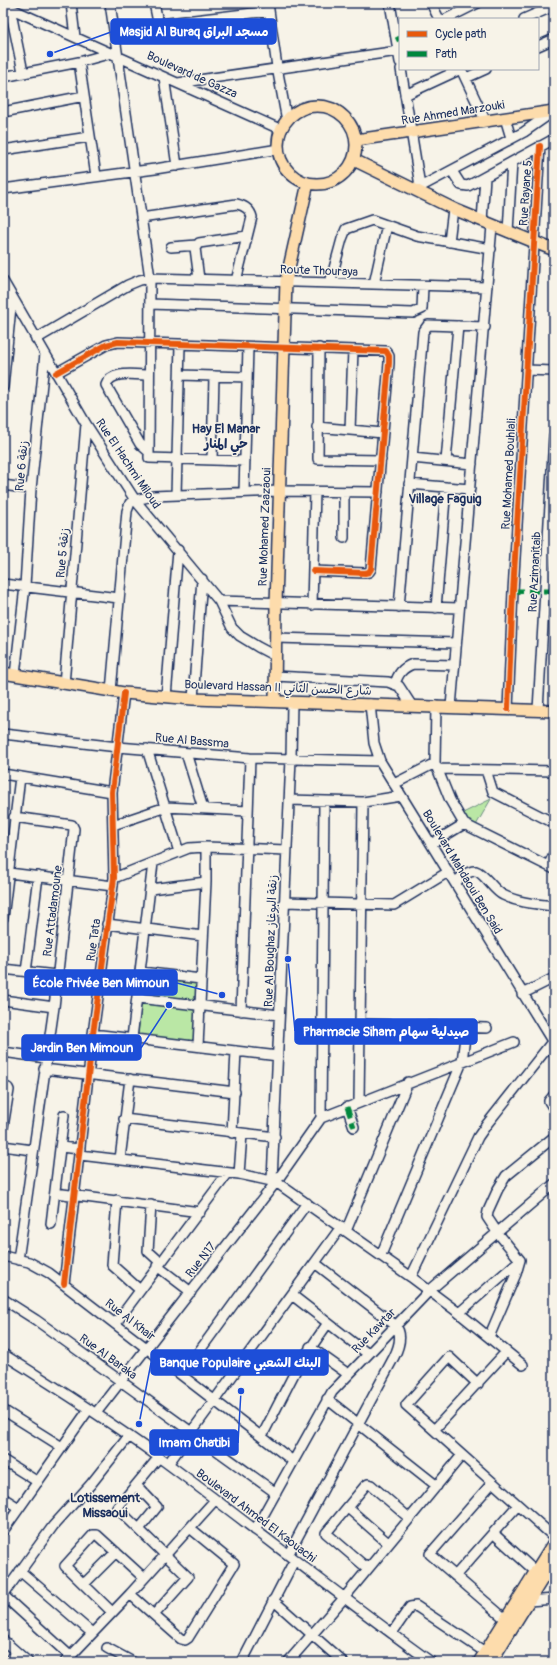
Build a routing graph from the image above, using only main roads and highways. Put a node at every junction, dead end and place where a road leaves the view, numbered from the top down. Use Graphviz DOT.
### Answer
graph roads {
  1 [pos="554,111"];
  2 [pos="356,140"];
  3 [pos="354,160"];
  4 [pos="308,183"];
  5 [pos="554,250"];
  6 [pos="3,673"];
  7 [pos="275,701"];
  8 [pos="554,711"];
  9 [pos="554,1542"];
  10 [pos="554,1560"];
  11 [pos="510,1623"];
  12 [pos="488,1657"];
  13 [pos="479,1662"];
  1 -- 2 [label="main road, Rue Ahmed Marzouki"];
  2 -- 3 [label="main road"];
  2 -- 4 [label="main road"];
  3 -- 4 [label="main road"];
  3 -- 5 [label="main road"];
  4 -- 7 [label="main road, Rue Mohamed Zaazaoui"];
  6 -- 7 [label="main road, Boulevard Hassan II شارع الحسن الثاني"];
  7 -- 8 [label="main road, Boulevard Hassan II شارع الحسن الثاني"];
  9 -- 11 [label="main road"];
  10 -- 11 [label="main road"];
  11 -- 12 [label="main road"];
  12 -- 13 [label="main road"];
}
